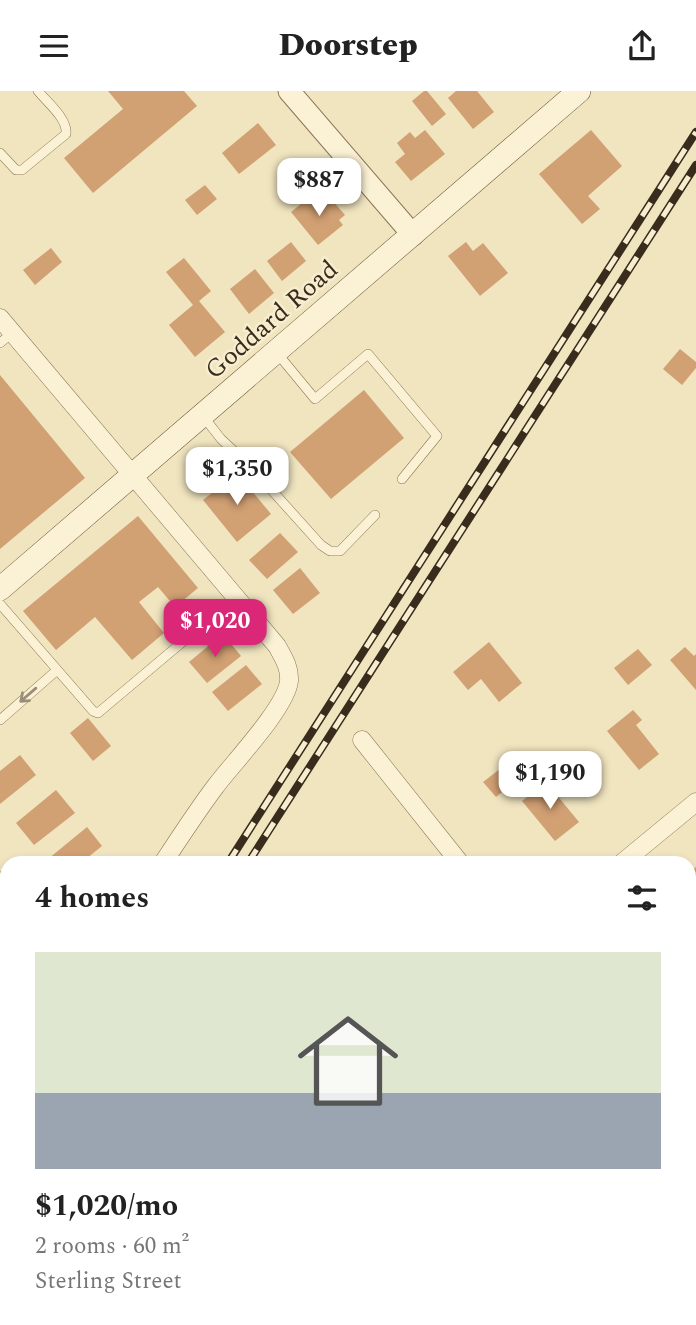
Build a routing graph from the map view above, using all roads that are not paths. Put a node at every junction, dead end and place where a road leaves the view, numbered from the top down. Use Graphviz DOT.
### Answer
graph roads {
  1 [pos="38,91"];
  2 [pos="289,91"];
  3 [pos="579,91"];
  4 [pos="0,153"];
  5 [pos="413,235"];
  6 [pos="0,318"];
  7 [pos="6,338"];
  8 [pos="276,352"];
  9 [pos="203,416"];
  10 [pos="134,476"];
  11 [pos="402,479"];
  12 [pos="375,515"];
  13 [pos="0,589"];
  14 [pos="236,597"];
  15 [pos="0,604"];
  16 [pos="56,671"];
  17 [pos="0,720"];
  18 [pos="362,740"];
  19 [pos="696,802"];
  20 [pos="168,856"];
  21 [pos="454,856"];
  22 [pos="630,856"];
  1 -- 4 [label="lane"];
  2 -- 5 [label="street"];
  3 -- 5 [label="main road, Goddard Road"];
  5 -- 8 [label="main road, Goddard Road"];
  6 -- 7 [label="street"];
  7 -- 10 [label="street"];
  8 -- 9 [label="main road, Goddard Road"];
  8 -- 11 [label="lane"];
  9 -- 10 [label="main road, Goddard Road"];
  9 -- 12 [label="lane"];
  10 -- 13 [label="main road, Goddard Road"];
  10 -- 14 [label="street"];
  14 -- 16 [label="lane"];
  14 -- 20 [label="street"];
  15 -- 16 [label="lane"];
  16 -- 17 [label="lane, one-way"];
  18 -- 21 [label="street"];
  19 -- 22 [label="street"];
}
